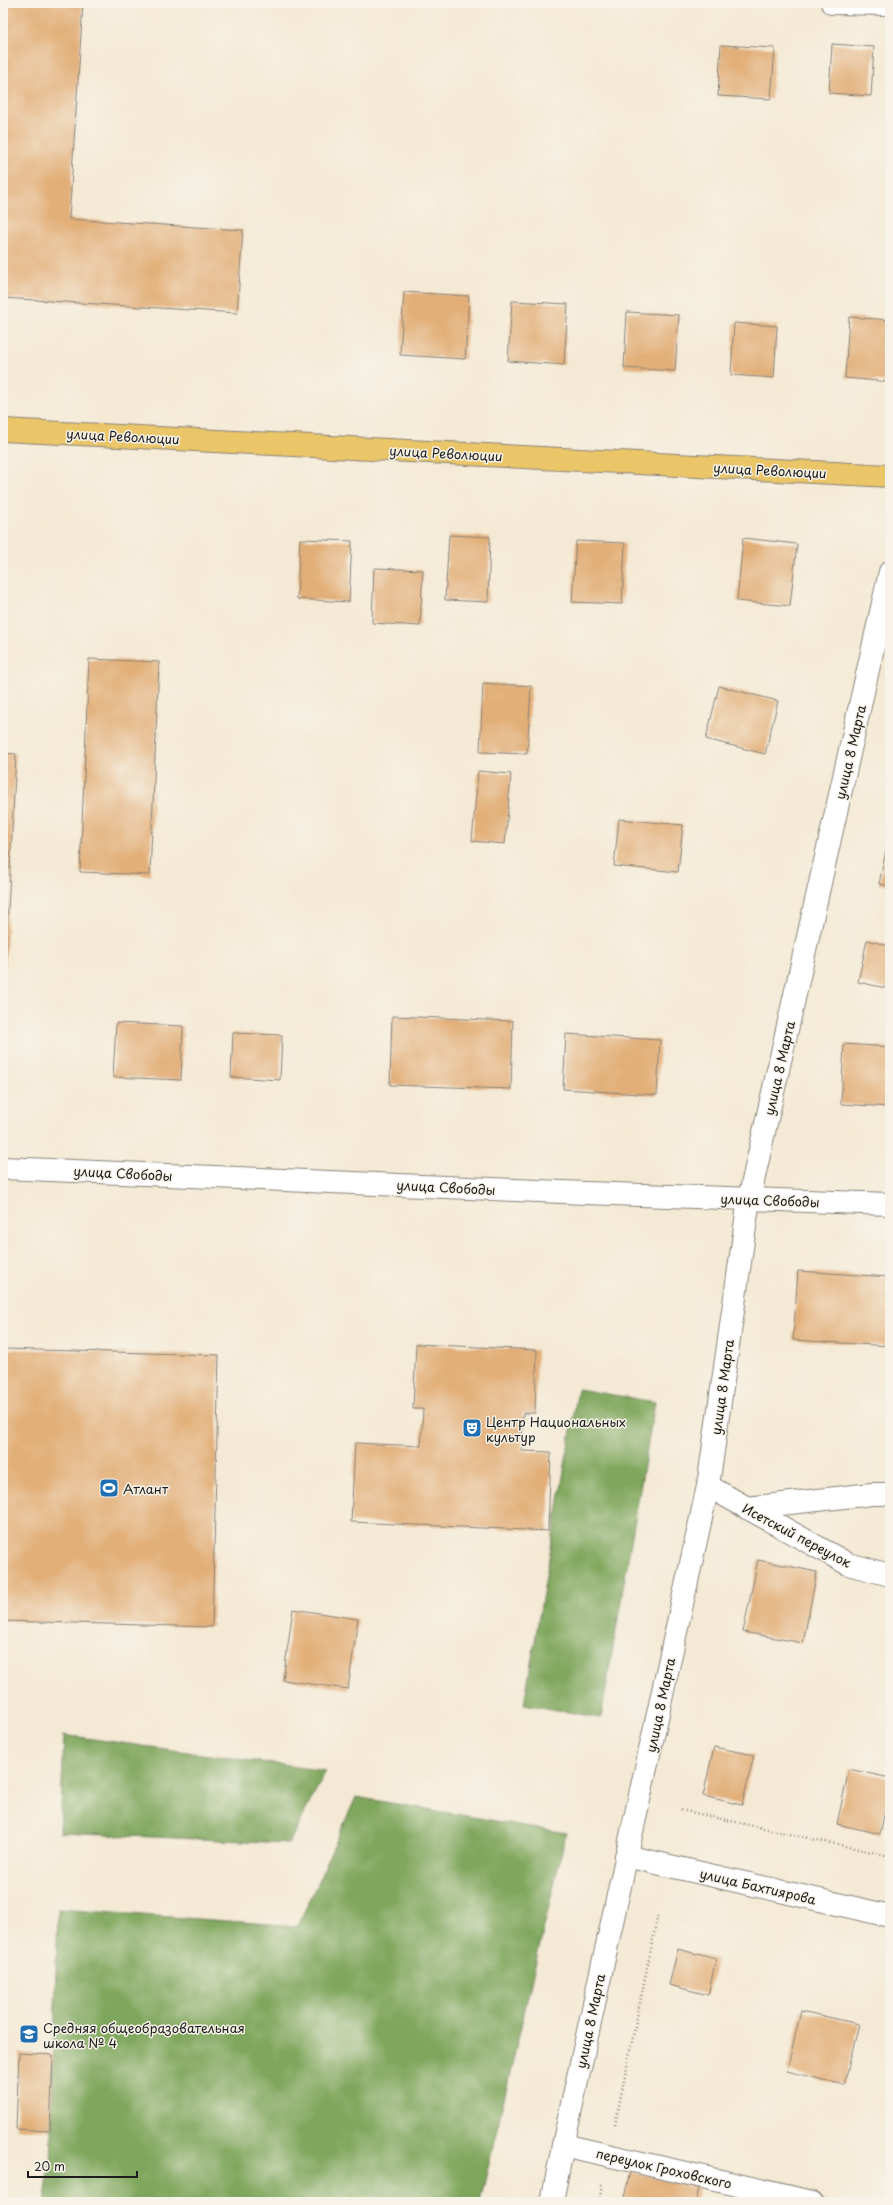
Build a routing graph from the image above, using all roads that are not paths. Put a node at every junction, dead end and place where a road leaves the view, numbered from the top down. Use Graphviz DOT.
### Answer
graph roads {
  1 [pos="832,3"];
  2 [pos="890,4"];
  3 [pos="3,430"];
  4 [pos="890,476"];
  5 [pos="890,572"];
  6 [pos="3,1168"];
  7 [pos="749,1199"];
  8 [pos="890,1204"];
  9 [pos="708,1486"];
  10 [pos="890,1494"];
  11 [pos="746,1508"];
  12 [pos="890,1575"];
  13 [pos="626,1856"];
  14 [pos="890,1916"];
  15 [pos="563,2145"];
  16 [pos="552,2202"];
  17 [pos="812,2202"];
  1 -- 2 [label="street"];
  3 -- 4 [label="main road, улица Революции"];
  5 -- 7 [label="street, улица 8 Марта"];
  6 -- 7 [label="street, улица Свободы"];
  7 -- 8 [label="street, улица Свободы"];
  7 -- 9 [label="street, улица 8 Марта"];
  9 -- 11 [label="street, Исетский переулок"];
  9 -- 13 [label="street, улица 8 Марта"];
  10 -- 11 [label="street"];
  11 -- 12 [label="street, Исетский переулок"];
  13 -- 14 [label="street, улица Бахтиярова"];
  13 -- 15 [label="street, улица 8 Марта"];
  15 -- 16 [label="street, улица 8 Марта"];
  15 -- 17 [label="street, переулок Гроховского"];
}
